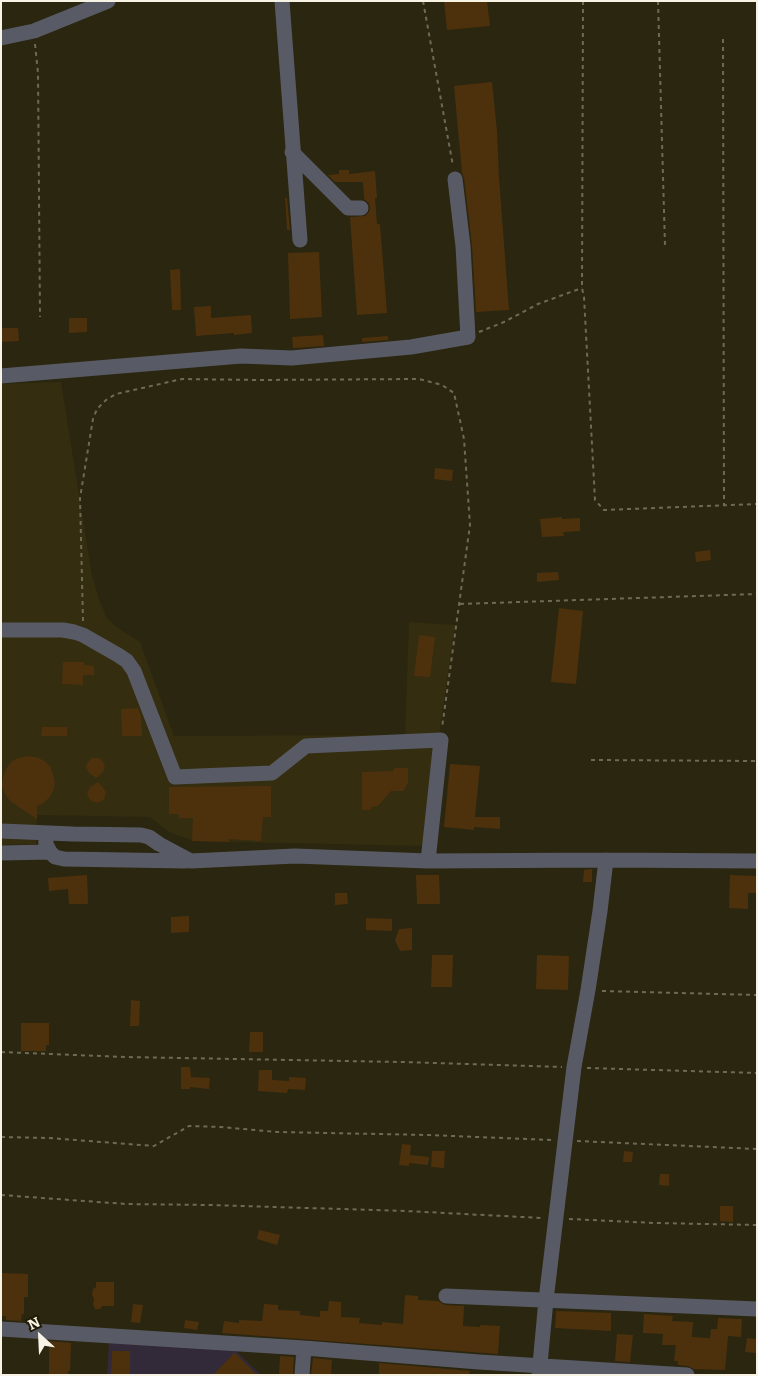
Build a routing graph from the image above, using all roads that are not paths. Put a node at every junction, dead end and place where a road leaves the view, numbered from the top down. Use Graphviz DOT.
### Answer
graph roads {
  1 [pos="108,1"];
  2 [pos="282,1"];
  3 [pos="1,38"];
  4 [pos="292,152"];
  5 [pos="455,179"];
  6 [pos="361,208"];
  7 [pos="300,240"];
  8 [pos="1,376"];
  9 [pos="1,630"];
  10 [pos="1,831"];
  11 [pos="45,833"];
  12 [pos="50,852"];
  13 [pos="1,853"];
  14 [pos="606,860"];
  15 [pos="191,861"];
  16 [pos="428,861"];
  17 [pos="757,861"];
  18 [pos="446,1296"];
  19 [pos="546,1300"];
  20 [pos="757,1309"];
  21 [pos="1,1329"];
  22 [pos="304,1348"];
  23 [pos="478,1368"];
  24 [pos="539,1370"];
  25 [pos="612,1372"];
  26 [pos="302,1375"];
  27 [pos="687,1375"];
  1 -- 3 [label="street"];
  2 -- 4 [label="street"];
  4 -- 6 [label="street"];
  4 -- 7 [label="street"];
  5 -- 8 [label="street"];
  9 -- 16 [label="street"];
  10 -- 11 [label="street"];
  11 -- 12 [label="street"];
  11 -- 15 [label="street"];
  12 -- 13 [label="street"];
  12 -- 15 [label="street"];
  14 -- 16 [label="street"];
  14 -- 17 [label="street"];
  14 -- 19 [label="street"];
  15 -- 16 [label="street"];
  18 -- 19 [label="street"];
  19 -- 20 [label="street"];
  19 -- 24 [label="street"];
  21 -- 22 [label="street"];
  22 -- 23 [label="street"];
  22 -- 26 [label="street"];
  23 -- 24 [label="street"];
  24 -- 25 [label="street"];
  25 -- 27 [label="street"];
}
